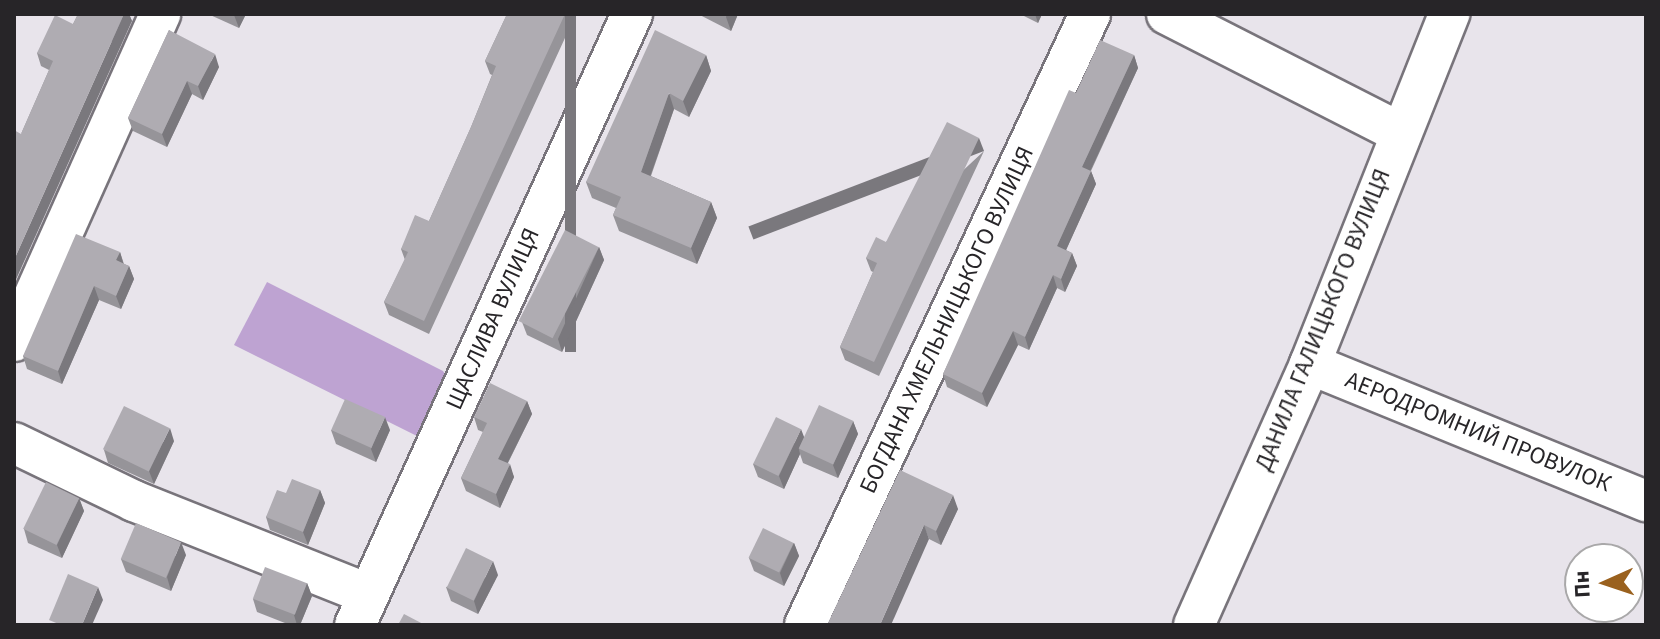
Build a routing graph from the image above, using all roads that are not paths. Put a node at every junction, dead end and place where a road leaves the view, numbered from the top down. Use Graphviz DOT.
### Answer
graph roads {
  1 [pos="160,14"];
  2 [pos="632,14"];
  3 [pos="1090,14"];
  4 [pos="1167,14"];
  5 [pos="1449,14"];
  6 [pos="1399,132"];
  7 [pos="14,341"];
  8 [pos="1310,364"];
  9 [pos="14,443"];
  10 [pos="1646,501"];
  11 [pos="361,610"];
  12 [pos="805,625"];
  13 [pos="1194,625"];
  1 -- 7 [label="street"];
  2 -- 11 [label="street, ЩАСЛИВА ВУЛИЦЯ"];
  3 -- 12 [label="street, БОГДАНА ХМЕЛЬНИЦЬКОГО ВУЛИЦЯ"];
  4 -- 6 [label="street"];
  5 -- 6 [label="street, ДАНИЛА ГАЛИЦЬКОГО ВУЛИЦЯ"];
  6 -- 8 [label="street, ДАНИЛА ГАЛИЦЬКОГО ВУЛИЦЯ"];
  8 -- 10 [label="street, АЕРОДРОМНИЙ ПРОВУЛОК"];
  8 -- 13 [label="street, ДАНИЛА ГАЛИЦЬКОГО ВУЛИЦЯ"];
  9 -- 11 [label="street"];
}
